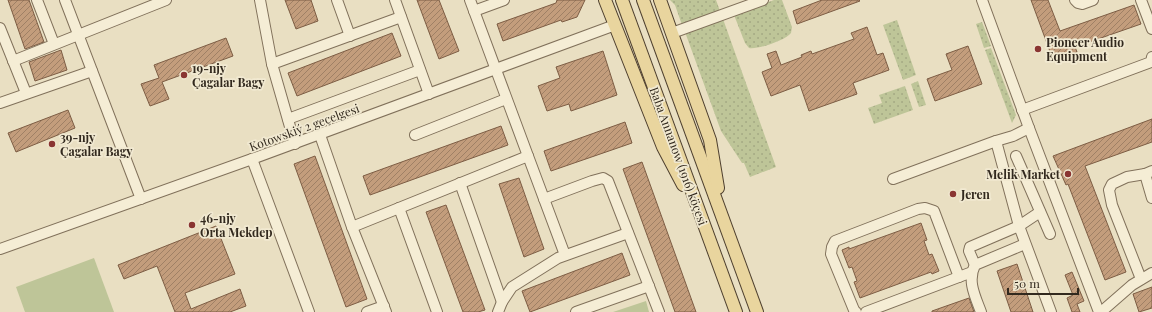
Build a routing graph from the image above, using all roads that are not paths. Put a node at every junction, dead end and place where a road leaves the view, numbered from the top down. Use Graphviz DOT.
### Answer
graph roads {
  1 [pos="36,0"];
  2 [pos="65,0"];
  3 [pos="166,0"];
  4 [pos="260,0"];
  5 [pos="337,0"];
  6 [pos="395,0"];
  7 [pos="470,0"];
  8 [pos="504,0"];
  9 [pos="605,0"];
  10 [pos="622,0"];
  11 [pos="643,0"];
  12 [pos="660,0"];
  13 [pos="763,0"];
  14 [pos="982,0"];
  15 [pos="1075,0"];
  16 [pos="1093,0"];
  17 [pos="1141,0"];
  18 [pos="474,11"];
  19 [pos="401,17"];
  20 [pos="615,25"];
  21 [pos="0,28"];
  22 [pos="1152,29"];
  23 [pos="672,33"];
  24 [pos="78,34"];
  25 [pos="350,36"];
  26 [pos="54,44"];
  27 [pos="13,61"];
  28 [pos="1152,61"];
  29 [pos="272,64"];
  30 [pos="420,70"];
  31 [pos="496,70"];
  32 [pos="92,71"];
  33 [pos="26,93"];
  34 [pos="429,94"];
  35 [pos="506,99"];
  36 [pos="0,103"];
  37 [pos="1022,110"];
  38 [pos="288,119"];
  39 [pos="1029,128"];
  40 [pos="320,135"];
  41 [pos="415,135"];
  42 [pos="996,142"];
  43 [pos="295,144"];
  44 [pos="528,156"];
  45 [pos="1016,156"];
  46 [pos="252,160"];
  47 [pos="1148,173"];
  48 [pos="894,179"];
  49 [pos="460,183"];
  50 [pos="1152,198"];
  51 [pos="141,199"];
  52 [pos="544,199"];
  53 [pos="399,208"];
  54 [pos="1040,212"];
  55 [pos="722,217"];
  56 [pos="704,226"];
  57 [pos="1019,226"];
  58 [pos="352,227"];
  59 [pos="628,233"];
  60 [pos="1050,234"];
  61 [pos="1025,244"];
  62 [pos="1,246"];
  63 [pos="565,256"];
  64 [pos="973,268"];
  65 [pos="1152,273"];
  66 [pos="959,277"];
  67 [pos="1142,279"];
  68 [pos="649,286"];
  69 [pos="502,302"];
  70 [pos="385,309"];
  71 [pos="310,312"];
  72 [pos="367,312"];
  73 [pos="437,312"];
  74 [pos="498,312"];
  75 [pos="576,312"];
  76 [pos="659,312"];
  77 [pos="736,312"];
  78 [pos="757,312"];
  79 [pos="856,312"];
  80 [pos="866,312"];
  81 [pos="981,312"];
  82 [pos="1051,312"];
  83 [pos="1100,312"];
  1 -- 26 [label="street"];
  2 -- 24 [label="street"];
  3 -- 24 [label="street"];
  4 -- 29 [label="street"];
  5 -- 25 [label="street"];
  6 -- 19 [label="street"];
  7 -- 18 [label="street"];
  8 -- 18 [label="street"];
  9 -- 20 [label="main road"];
  10 -- 56 [label="main road, Baba Annanow (1916) köçesi"];
  11 -- 55 [label="main road, Baba Annanow (1916) köçesi"];
  12 -- 23 [label="main road"];
  13 -- 23 [label="street"];
  14 -- 37 [label="street"];
  15 -- 16 [label="street"];
  17 -- 22 [label="street"];
  18 -- 31 [label="street"];
  19 -- 25 [label="street"];
  19 -- 30 [label="street"];
  20 -- 31 [label="street, Kotowskiý 2 geçelgesi"];
  20 -- 56 [label="main road"];
  21 -- 27 [label="street"];
  23 -- 55 [label="main road"];
  24 -- 26 [label="street"];
  24 -- 32 [label="street"];
  25 -- 29 [label="street"];
  26 -- 27 [label="street"];
  27 -- 33 [label="street"];
  28 -- 37 [label="street"];
  29 -- 38 [label="street"];
  30 -- 34 [label="street"];
  30 -- 38 [label="street"];
  31 -- 34 [label="street, Kotowskiý 2 geçelgesi"];
  31 -- 35 [label="street"];
  32 -- 33 [label="street"];
  32 -- 51 [label="street"];
  33 -- 36 [label="street"];
  34 -- 40 [label="street, Kotowskiý 2 geçelgesi"];
  35 -- 41 [label="street"];
  35 -- 44 [label="street"];
  37 -- 39 [label="street"];
  38 -- 43 [label="street"];
  39 -- 42 [label="street"];
  39 -- 83 [label="street"];
  40 -- 43 [label="street, Kotowskiý 2 geçelgesi"];
  40 -- 58 [label="street"];
  42 -- 48 [label="street"];
  42 -- 57 [label="street"];
  43 -- 46 [label="street, Kotowskiý 2 geçelgesi"];
  44 -- 49 [label="street"];
  44 -- 52 [label="street"];
  45 -- 54 [label="street"];
  46 -- 51 [label="street, Kotowskiý 2 geçelgesi"];
  46 -- 71 [label="street"];
  47 -- 50 [label="street"];
  47 -- 67 [label="street"];
  49 -- 53 [label="street"];
  49 -- 69 [label="street"];
  51 -- 62 [label="street, Kotowskiý 2 geçelgesi"];
  52 -- 59 [label="street"];
  52 -- 63 [label="street"];
  53 -- 58 [label="street"];
  53 -- 73 [label="street"];
  54 -- 57 [label="street"];
  54 -- 60 [label="street"];
  55 -- 78 [label="main road, Baba Annanow (1916) köçesi"];
  56 -- 77 [label="main road, Baba Annanow (1916) köçesi"];
  57 -- 61 [label="street"];
  57 -- 64 [label="street"];
  58 -- 70 [label="street"];
  59 -- 63 [label="street"];
  59 -- 68 [label="street"];
  61 -- 64 [label="street"];
  61 -- 82 [label="street"];
  63 -- 69 [label="street"];
  64 -- 66 [label="street"];
  64 -- 81 [label="street"];
  65 -- 67 [label="street"];
  66 -- 79 [label="street"];
  66 -- 80 [label="street"];
  67 -- 83 [label="street"];
  68 -- 75 [label="street"];
  68 -- 76 [label="street"];
  69 -- 74 [label="street"];
  70 -- 72 [label="street"];
}
